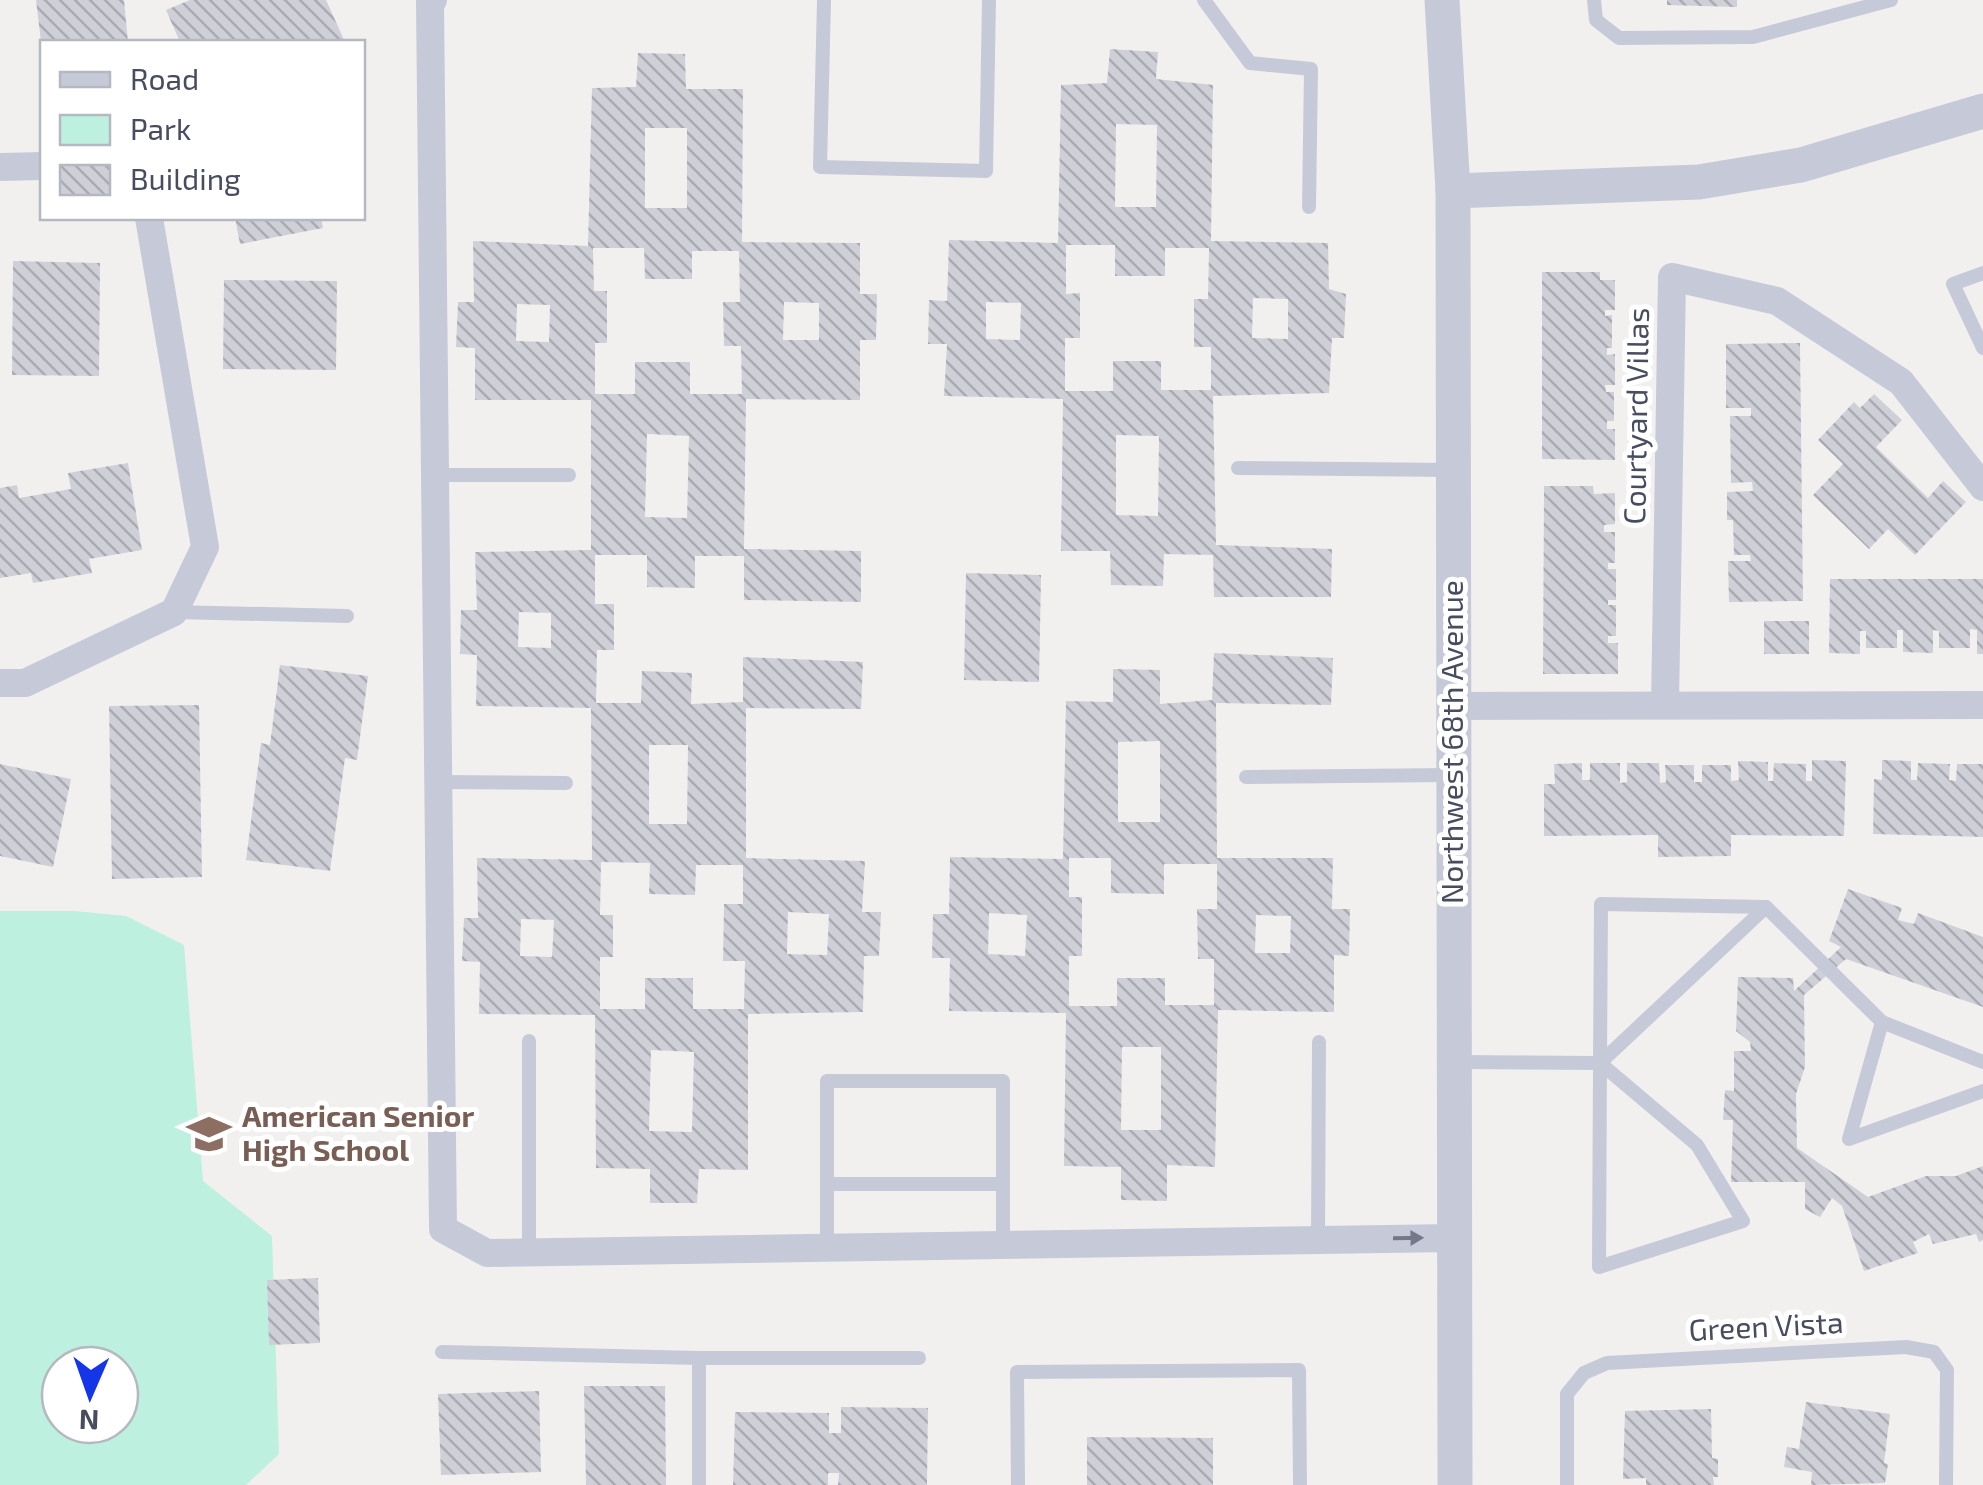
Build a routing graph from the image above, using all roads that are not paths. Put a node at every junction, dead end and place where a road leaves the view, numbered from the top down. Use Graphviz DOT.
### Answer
graph roads {
  1 [pos="433,0"];
  2 [pos="824,0"];
  3 [pos="990,0"];
  4 [pos="1204,0"];
  5 [pos="1442,0"];
  6 [pos="1594,0"];
  7 [pos="1891,0"];
  8 [pos="1983,111"];
  9 [pos="40,166"];
  10 [pos="0,167"];
  11 [pos="1453,192"];
  12 [pos="1309,207"];
  13 [pos="149,220"];
  14 [pos="1983,274"];
  15 [pos="1983,348"];
  16 [pos="1238,468"];
  17 [pos="1453,470"];
  18 [pos="435,474"];
  19 [pos="569,475"];
  20 [pos="1983,487"];
  21 [pos="174,612"];
  22 [pos="347,616"];
  23 [pos="0,683"];
  24 [pos="1665,705"];
  25 [pos="1983,705"];
  26 [pos="1452,706"];
  27 [pos="1452,775"];
  28 [pos="1246,778"];
  29 [pos="438,782"];
  30 [pos="566,783"];
  31 [pos="1766,907"];
  32 [pos="1882,1022"];
  33 [pos="529,1041"];
  34 [pos="1318,1042"];
  35 [pos="1453,1062"];
  36 [pos="1983,1062"];
  37 [pos="1600,1063"];
  38 [pos="1983,1091"];
  39 [pos="827,1184"];
  40 [pos="1003,1184"];
  41 [pos="1454,1238"];
  42 [pos="1318,1240"];
  43 [pos="1003,1245"];
  44 [pos="827,1247"];
  45 [pos="528,1252"];
  46 [pos="442,1352"];
  47 [pos="699,1358"];
  48 [pos="919,1358"];
  49 [pos="699,1485"];
  50 [pos="1018,1485"];
  51 [pos="1300,1485"];
  52 [pos="1455,1485"];
  53 [pos="1567,1485"];
  54 [pos="1946,1485"];
  1 -- 18 [label="street"];
  2 -- 3 [label="lane"];
  4 -- 12 [label="lane"];
  5 -- 11 [label="street, Northwest 68th Avenue"];
  6 -- 7 [label="lane"];
  8 -- 11 [label="street"];
  9 -- 10 [label="street"];
  11 -- 17 [label="street, Northwest 68th Avenue"];
  13 -- 21 [label="street"];
  14 -- 15 [label="lane"];
  16 -- 17 [label="lane"];
  17 -- 26 [label="street, Northwest 68th Avenue"];
  18 -- 19 [label="lane"];
  18 -- 29 [label="street"];
  20 -- 24 [label="street, Courtyard Villas"];
  21 -- 22 [label="lane"];
  21 -- 23 [label="street"];
  24 -- 25 [label="street"];
  24 -- 26 [label="street"];
  26 -- 27 [label="street, Northwest 68th Avenue"];
  27 -- 28 [label="lane"];
  27 -- 35 [label="street, Northwest 68th Avenue"];
  29 -- 30 [label="lane"];
  29 -- 45 [label="street"];
  31 -- 32 [label="lane"];
  31 -- 37 [label="lane"];
  31 -- 37 [label="lane"];
  32 -- 36 [label="lane"];
  32 -- 38 [label="lane"];
  33 -- 45 [label="lane"];
  34 -- 42 [label="lane"];
  35 -- 37 [label="lane"];
  35 -- 41 [label="street, Northwest 68th Avenue"];
  37 -- 37 [label="lane"];
  39 -- 40 [label="lane"];
  39 -- 40 [label="lane"];
  39 -- 44 [label="lane"];
  40 -- 43 [label="lane"];
  42 -- 41 [label="street, one-way"];
  41 -- 52 [label="street, Northwest 68th Avenue"];
  42 -- 43 [label="street"];
  43 -- 44 [label="street"];
  44 -- 45 [label="street"];
  46 -- 47 [label="lane"];
  47 -- 48 [label="lane"];
  47 -- 49 [label="lane"];
  50 -- 51 [label="lane"];
  53 -- 54 [label="lane, Green Vista"];
}
